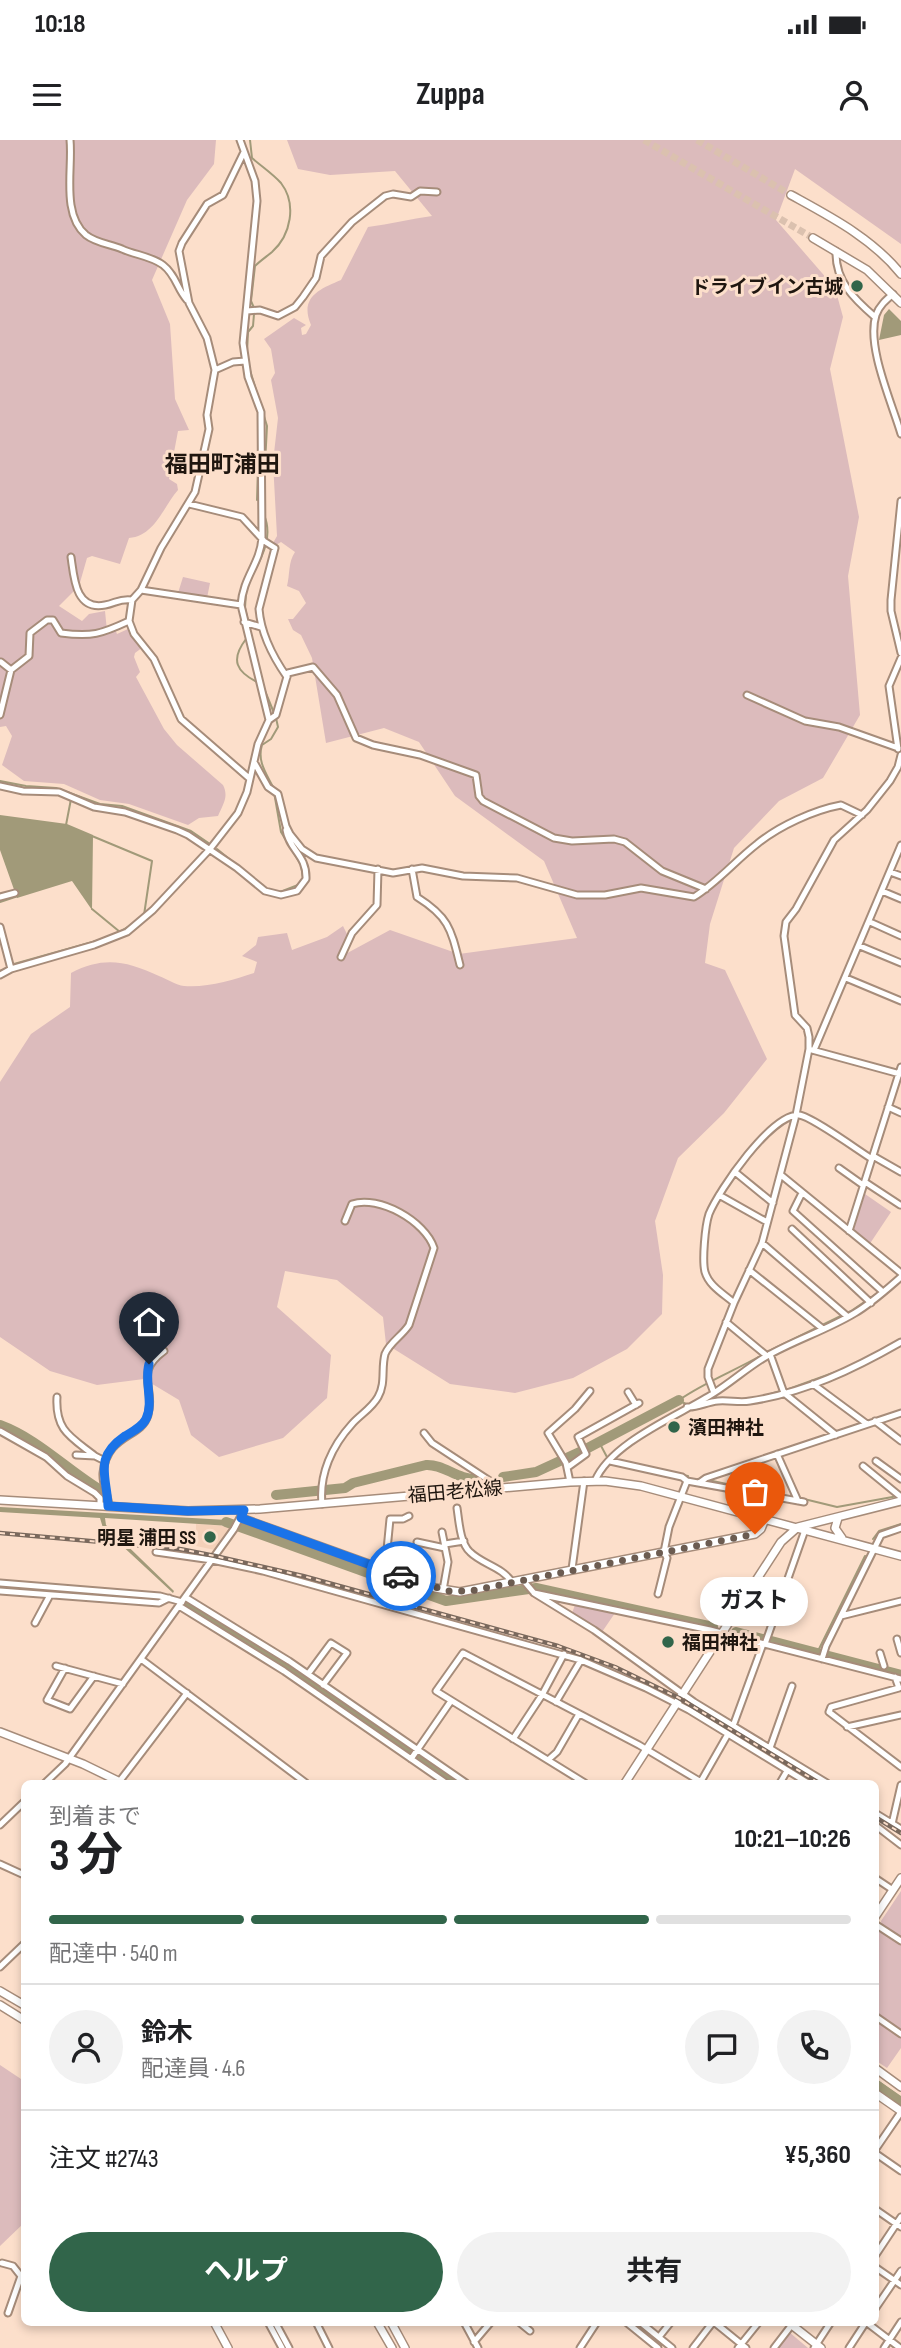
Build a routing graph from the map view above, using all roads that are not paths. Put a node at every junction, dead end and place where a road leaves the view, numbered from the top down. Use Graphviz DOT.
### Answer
graph roads {
  1 [pos="70,140"];
  2 [pos="240,140"];
  3 [pos="244,152"];
  4 [pos="437,192"];
  5 [pos="791,195"];
  6 [pos="813,238"];
  7 [pos="836,251"];
  8 [pos="901,274"];
  9 [pos="893,294"];
  10 [pos="189,303"];
  11 [pos="901,303"];
  12 [pos="251,311"];
  13 [pos="875,317"];
  14 [pos="244,361"];
  15 [pos="215,370"];
  16 [pos="901,434"];
  17 [pos="901,501"];
  18 [pos="189,504"];
  19 [pos="265,541"];
  20 [pos="71,557"];
  21 [pos="141,590"];
  22 [pos="132,600"];
  23 [pos="241,605"];
  24 [pos="129,621"];
  25 [pos="247,622"];
  26 [pos="261,627"];
  27 [pos="901,653"];
  28 [pos="901,658"];
  29 [pos="1,662"];
  30 [pos="11,670"];
  31 [pos="287,677"];
  32 [pos="747,695"];
  33 [pos="0,715"];
  34 [pos="273,718"];
  35 [pos="900,751"];
  36 [pos="254,762"];
  37 [pos="249,778"];
  38 [pos="0,786"];
  39 [pos="862,815"];
  40 [pos="286,827"];
  41 [pos="901,845"];
  42 [pos="210,849"];
  43 [pos="378,869"];
  44 [pos="412,869"];
  45 [pos="890,872"];
  46 [pos="901,876"];
  47 [pos="706,889"];
  48 [pos="882,891"];
  49 [pos="15,893"];
  50 [pos="1,895"];
  51 [pos="901,899"];
  52 [pos="870,922"];
  53 [pos="0,927"];
  54 [pos="901,936"];
  55 [pos="860,946"];
  56 [pos="341,957"];
  57 [pos="901,963"];
  58 [pos="460,965"];
  59 [pos="11,969"];
  60 [pos="0,975"];
  61 [pos="846,978"];
  62 [pos="901,1001"];
  63 [pos="812,1050"];
  64 [pos="901,1067"];
  65 [pos="900,1074"];
  66 [pos="898,1084"];
  67 [pos="888,1107"];
  68 [pos="901,1113"];
  69 [pos="796,1115"];
  70 [pos="872,1157"];
  71 [pos="839,1168"];
  72 [pos="735,1172"];
  73 [pos="901,1172"];
  74 [pos="781,1175"];
  75 [pos="864,1184"];
  76 [pos="802,1193"];
  77 [pos="719,1195"];
  78 [pos="773,1203"];
  79 [pos="900,1205"];
  80 [pos="345,1221"];
  81 [pos="767,1222"];
  82 [pos="792,1229"];
  83 [pos="849,1231"];
  84 [pos="762,1242"];
  85 [pos="749,1270"];
  86 [pos="901,1274"];
  87 [pos="882,1291"];
  88 [pos="869,1301"];
  89 [pos="734,1303"];
  90 [pos="846,1315"];
  91 [pos="726,1322"];
  92 [pos="821,1327"];
  93 [pos="901,1342"];
  94 [pos="164,1351"];
  95 [pos="766,1354"];
  96 [pos="813,1384"];
  97 [pos="590,1391"];
  98 [pos="628,1392"];
  99 [pos="784,1392"];
  100 [pos="714,1393"];
  101 [pos="57,1397"];
  102 [pos="687,1407"];
  103 [pos="901,1413"];
  104 [pos="875,1421"];
  105 [pos="868,1424"];
  106 [pos="0,1431"];
  107 [pos="424,1433"];
  108 [pos="836,1435"];
  109 [pos="901,1441"];
  110 [pos="777,1454"];
  111 [pos="76,1455"];
  112 [pos="95,1456"];
  113 [pos="105,1461"];
  114 [pos="610,1461"];
  115 [pos="876,1461"];
  116 [pos="566,1462"];
  117 [pos="863,1466"];
  118 [pos="901,1479"];
  119 [pos="584,1481"];
  120 [pos="595,1481"];
  121 [pos="687,1481"];
  122 [pos="570,1482"];
  123 [pos="699,1483"];
  124 [pos="492,1488"];
  125 [pos="680,1496"];
  126 [pos="900,1497"];
  127 [pos="0,1500"];
  128 [pos="322,1504"];
  129 [pos="104,1506"];
  130 [pos="457,1508"];
  131 [pos="244,1510"];
  132 [pos="409,1516"];
  133 [pos="838,1518"];
  134 [pos="765,1519"];
  135 [pos="238,1523"];
  136 [pos="901,1528"];
  137 [pos="802,1529"];
  138 [pos="442,1532"];
  139 [pos="464,1541"];
  140 [pos="845,1541"];
  141 [pos="417,1542"];
  142 [pos="445,1546"];
  143 [pos="874,1549"];
  144 [pos="156,1552"];
  145 [pos="664,1552"];
  146 [pos="901,1556"];
  147 [pos="212,1560"];
  148 [pos="572,1569"];
  149 [pos="386,1570"];
  150 [pos="512,1582"];
  151 [pos="0,1583"];
  152 [pos="525,1583"];
  153 [pos="443,1590"];
  154 [pos="0,1591"];
  155 [pos="533,1592"];
  156 [pos="658,1594"];
  157 [pos="50,1595"];
  158 [pos="169,1598"];
  159 [pos="901,1601"];
  160 [pos="182,1602"];
  161 [pos="841,1616"];
  162 [pos="35,1623"];
  163 [pos="721,1634"];
  164 [pos="897,1639"];
  165 [pos="765,1642"];
  166 [pos="880,1653"];
  167 [pos="901,1653"];
  168 [pos="564,1654"];
  169 [pos="822,1656"];
  170 [pos="141,1659"];
  171 [pos="581,1660"];
  172 [pos="56,1666"];
  173 [pos="884,1666"];
  174 [pos="65,1668"];
  175 [pos="308,1674"];
  176 [pos="94,1676"];
  177 [pos="898,1678"];
  178 [pos="123,1684"];
  179 [pos="323,1685"];
  180 [pos="792,1686"];
  181 [pos="899,1688"];
  182 [pos="187,1693"];
  183 [pos="683,1693"];
  184 [pos="542,1695"];
  185 [pos="901,1695"];
  186 [pos="339,1696"];
  187 [pos="452,1701"];
  188 [pos="556,1702"];
  189 [pos="676,1703"];
  190 [pos="333,1704"];
  191 [pos="579,1714"];
  192 [pos="901,1715"];
  193 [pos="733,1726"];
  194 [pos="848,1727"];
  195 [pos="0,1732"];
  196 [pos="727,1734"];
  197 [pos="513,1739"];
  198 [pos="770,1748"];
  199 [pos="647,1749"];
  200 [pos="417,1750"];
  201 [pos="69,1758"];
  202 [pos="412,1758"];
  203 [pos="548,1760"];
  204 [pos="901,1767"];
  205 [pos="787,1771"];
  206 [pos="48,1780"];
  207 [pos="116,1780"];
  208 [pos="122,1780"];
  209 [pos="302,1780"];
  210 [pos="442,1780"];
  211 [pos="462,1780"];
  212 [pos="580,1780"];
  213 [pos="627,1780"];
  214 [pos="698,1780"];
  215 [pos="702,1780"];
  216 [pos="782,1780"];
  217 [pos="803,1780"];
  218 [pos="822,1780"];
  219 [pos="901,1784"];
  220 [pos="21,1805"];
  221 [pos="879,1816"];
  222 [pos="892,1824"];
  223 [pos="0,1825"];
  224 [pos="879,1828"];
  225 [pos="901,1829"];
  226 [pos="901,1845"];
  227 [pos="0,1864"];
  228 [pos="21,1874"];
  229 [pos="901,1878"];
  230 [pos="879,1881"];
  231 [pos="893,1890"];
  232 [pos="879,1911"];
  233 [pos="879,1927"];
  234 [pos="901,1941"];
  235 [pos="21,1947"];
  236 [pos="0,1967"];
  237 [pos="0,1991"];
  238 [pos="21,2003"];
  239 [pos="0,2006"];
  240 [pos="21,2018"];
  241 [pos="879,2019"];
  242 [pos="901,2034"];
  243 [pos="879,2071"];
  244 [pos="901,2087"];
  245 [pos="879,2096"];
  246 [pos="901,2112"];
  247 [pos="879,2145"];
  248 [pos="879,2154"];
  249 [pos="901,2171"];
  250 [pos="879,2212"];
  251 [pos="901,2217"];
  252 [pos="899,2226"];
  253 [pos="879,2251"];
  254 [pos="2,2263"];
  255 [pos="879,2270"];
  256 [pos="901,2271"];
  257 [pos="21,2276"];
  258 [pos="894,2281"];
  259 [pos="21,2283"];
  260 [pos="901,2286"];
  261 [pos="879,2303"];
  262 [pos="9,2313"];
  263 [pos="901,2322"];
  264 [pos="216,2326"];
  265 [pos="270,2326"];
  266 [pos="277,2326"];
  267 [pos="318,2326"];
  268 [pos="379,2326"];
  269 [pos="393,2326"];
  270 [pos="466,2326"];
  271 [pos="488,2326"];
  272 [pos="524,2326"];
  273 [pos="594,2326"];
  274 [pos="631,2326"];
  275 [pos="645,2326"];
  276 [pos="668,2326"];
  277 [pos="710,2326"];
  278 [pos="718,2326"];
  279 [pos="756,2326"];
  280 [pos="789,2326"];
  281 [pos="794,2326"];
  282 [pos="829,2326"];
  283 [pos="863,2326"];
  284 [pos="871,2326"];
  285 [pos="530,2331"];
  286 [pos="659,2337"];
  287 [pos="649,2340"];
  288 [pos="889,2340"];
  289 [pos="476,2345"];
  290 [pos="742,2347"];
  291 [pos="818,2347"];
  292 [pos="228,2348"];
  293 [pos="282,2348"];
  294 [pos="289,2348"];
  295 [pos="329,2348"];
  296 [pos="392,2348"];
  297 [pos="405,2348"];
  298 [pos="580,2348"];
  299 [pos="643,2348"];
  300 [pos="659,2348"];
  301 [pos="672,2348"];
  302 [pos="693,2348"];
  303 [pos="774,2348"];
  304 [pos="849,2348"];
  305 [pos="884,2348"];
  306 [pos="900,2348"];
  1 -- 10 [label="street"];
  2 -- 3 [label="street"];
  3 -- 10 [label="street"];
  3 -- 12 [label="street"];
  4 -- 12 [label="street"];
  5 -- 8 [label="street"];
  6 -- 7 [label="street"];
  7 -- 9 [label="street"];
  7 -- 13 [label="street"];
  9 -- 11 [label="street"];
  9 -- 13 [label="street"];
  10 -- 15 [label="street"];
  12 -- 14 [label="street"];
  13 -- 16 [label="street"];
  14 -- 15 [label="street"];
  14 -- 19 [label="street"];
  15 -- 18 [label="street"];
  17 -- 27 [label="street"];
  18 -- 19 [label="street"];
  18 -- 21 [label="street"];
  19 -- 23 [label="street"];
  19 -- 26 [label="street"];
  20 -- 22 [label="street"];
  21 -- 22 [label="street"];
  21 -- 23 [label="street"];
  22 -- 24 [label="street"];
  23 -- 25 [label="street"];
  24 -- 30 [label="street"];
  24 -- 37 [label="street"];
  25 -- 26 [label="street"];
  25 -- 34 [label="street"];
  26 -- 31 [label="street"];
  28 -- 35 [label="street"];
  29 -- 30 [label="street"];
  30 -- 33 [label="street"];
  31 -- 34 [label="street"];
  31 -- 47 [label="street"];
  32 -- 35 [label="street"];
  34 -- 36 [label="street"];
  35 -- 39 [label="street"];
  36 -- 37 [label="street"];
  36 -- 40 [label="street"];
  37 -- 42 [label="street"];
  38 -- 42 [label="street"];
  39 -- 47 [label="street"];
  39 -- 63 [label="street"];
  40 -- 42 [label="street"];
  40 -- 43 [label="street"];
  41 -- 45 [label="street"];
  42 -- 59 [label="street"];
  43 -- 44 [label="street"];
  43 -- 56 [label="street"];
  44 -- 47 [label="street"];
  44 -- 58 [label="street"];
  45 -- 46 [label="street"];
  45 -- 48 [label="street"];
  48 -- 51 [label="street"];
  48 -- 52 [label="street"];
  49 -- 50 [label="street"];
  52 -- 54 [label="street"];
  52 -- 55 [label="street"];
  53 -- 59 [label="street"];
  55 -- 57 [label="street"];
  55 -- 61 [label="street"];
  59 -- 60 [label="street"];
  61 -- 62 [label="street"];
  61 -- 63 [label="street"];
  63 -- 65 [label="street"];
  63 -- 69 [label="street"];
  64 -- 65 [label="street"];
  65 -- 66 [label="street"];
  66 -- 67 [label="street"];
  67 -- 68 [label="street"];
  67 -- 70 [label="street"];
  69 -- 70 [label="street"];
  69 -- 72 [label="street"];
  69 -- 74 [label="street"];
  70 -- 73 [label="street"];
  70 -- 75 [label="street"];
  71 -- 75 [label="street"];
  72 -- 77 [label="street"];
  72 -- 78 [label="street"];
  74 -- 76 [label="street"];
  74 -- 78 [label="street"];
  75 -- 79 [label="street"];
  75 -- 83 [label="street"];
  76 -- 83 [label="street"];
  76 -- 87 [label="street"];
  77 -- 81 [label="street"];
  77 -- 89 [label="street"];
  78 -- 81 [label="street"];
  80 -- 128 [label="street"];
  81 -- 84 [label="street"];
  82 -- 88 [label="street"];
  83 -- 86 [label="street"];
  84 -- 85 [label="street"];
  84 -- 90 [label="street"];
  85 -- 89 [label="street"];
  85 -- 92 [label="street"];
  86 -- 87 [label="street"];
  87 -- 88 [label="street"];
  88 -- 90 [label="street"];
  89 -- 91 [label="street"];
  90 -- 92 [label="street"];
  91 -- 95 [label="street"];
  91 -- 100 [label="street"];
  92 -- 95 [label="street"];
  93 -- 96 [label="street"];
  94 -- 113 [label="street"];
  95 -- 99 [label="street"];
  95 -- 100 [label="street"];
  96 -- 99 [label="street"];
  96 -- 105 [label="street"];
  97 -- 116 [label="street"];
  98 -- 116 [label="street"];
  99 -- 102 [label="street"];
  99 -- 108 [label="street"];
  100 -- 102 [label="street"];
  101 -- 112 [label="street"];
  102 -- 114 [label="street"];
  103 -- 104 [label="street"];
  104 -- 105 [label="street"];
  104 -- 109 [label="street"];
  105 -- 108 [label="street"];
  106 -- 129 [label="street"];
  107 -- 124 [label="street"];
  108 -- 110 [label="street"];
  110 -- 123 [label="street"];
  110 -- 123 [label="street"];
  111 -- 112 [label="street"];
  112 -- 113 [label="street"];
  113 -- 129 [label="street"];
  114 -- 120 [label="street"];
  114 -- 121 [label="street"];
  115 -- 118 [label="street"];
  116 -- 122 [label="street"];
  117 -- 126 [label="street"];
  119 -- 120 [label="street, 福田老松線"];
  119 -- 122 [label="street, 福田老松線"];
  119 -- 148 [label="street"];
  120 -- 125 [label="street, 福田老松線"];
  121 -- 123 [label="street"];
  121 -- 125 [label="street"];
  122 -- 124 [label="street, 福田老松線"];
  124 -- 128 [label="street, 福田老松線"];
  125 -- 134 [label="street, 福田老松線"];
  125 -- 145 [label="street"];
  126 -- 133 [label="street, 福田老松線"];
  127 -- 129 [label="street, 福田老松線"];
  128 -- 131 [label="street, 福田老松線"];
  129 -- 131 [label="street, 福田老松線"];
  130 -- 139 [label="street"];
  131 -- 135 [label="street"];
  132 -- 149 [label="street"];
  133 -- 137 [label="street, 福田老松線"];
  133 -- 140 [label="street"];
  134 -- 137 [label="street, 福田老松線"];
  134 -- 145 [label="street"];
  135 -- 147 [label="street"];
  135 -- 149 [label="street"];
  136 -- 143 [label="street"];
  137 -- 140 [label="street"];
  137 -- 163 [label="street"];
  137 -- 165 [label="street"];
  138 -- 142 [label="street"];
  139 -- 142 [label="street"];
  139 -- 150 [label="street"];
  140 -- 143 [label="street"];
  141 -- 142 [label="street"];
  142 -- 153 [label="street"];
  143 -- 146 [label="street"];
  143 -- 161 [label="street"];
  144 -- 147 [label="street"];
  145 -- 148 [label="street"];
  145 -- 156 [label="street"];
  147 -- 160 [label="street"];
  147 -- 168 [label="street"];
  148 -- 152 [label="street"];
  149 -- 153 [label="street"];
  150 -- 152 [label="street"];
  150 -- 153 [label="street"];
  151 -- 158 [label="street"];
  152 -- 155 [label="street"];
  154 -- 157 [label="street"];
  155 -- 163 [label="street"];
  155 -- 183 [label="street"];
  157 -- 158 [label="street"];
  157 -- 162 [label="street"];
  158 -- 160 [label="street"];
  159 -- 161 [label="street"];
  160 -- 170 [label="street"];
  160 -- 175 [label="street"];
  160 -- 190 [label="street"];
  161 -- 169 [label="street"];
  163 -- 165 [label="street"];
  163 -- 183 [label="street"];
  164 -- 167 [label="street"];
  165 -- 169 [label="street"];
  165 -- 193 [label="street"];
  166 -- 173 [label="street"];
  168 -- 171 [label="street"];
  168 -- 184 [label="street"];
  169 -- 177 [label="street"];
  170 -- 178 [label="street"];
  170 -- 182 [label="street"];
  171 -- 188 [label="street"];
  171 -- 189 [label="street"];
  172 -- 174 [label="street"];
  174 -- 176 [label="street"];
  174 -- 176 [label="street"];
  175 -- 179 [label="street"];
  175 -- 179 [label="street"];
  176 -- 178 [label="street"];
  177 -- 181 [label="street"];
  178 -- 201 [label="street"];
  179 -- 186 [label="street"];
  180 -- 198 [label="street"];
  181 -- 185 [label="street"];
  181 -- 194 [label="street"];
  182 -- 208 [label="street"];
  182 -- 209 [label="street"];
  183 -- 189 [label="street"];
  183 -- 193 [label="street"];
  184 -- 187 [label="street"];
  184 -- 188 [label="street"];
  184 -- 197 [label="street"];
  186 -- 190 [label="street"];
  186 -- 200 [label="street"];
  187 -- 197 [label="street"];
  187 -- 200 [label="street"];
  188 -- 191 [label="street"];
  189 -- 196 [label="street"];
  189 -- 199 [label="street"];
  190 -- 202 [label="street"];
  191 -- 199 [label="street"];
  191 -- 203 [label="street"];
  192 -- 194 [label="street"];
  193 -- 198 [label="street"];
  194 -- 204 [label="street"];
  195 -- 201 [label="street"];
  196 -- 205 [label="street"];
  196 -- 215 [label="street"];
  197 -- 203 [label="street"];
  198 -- 218 [label="street"];
  199 -- 213 [label="street"];
  199 -- 214 [label="street"];
  200 -- 202 [label="street"];
  200 -- 211 [label="street"];
  201 -- 206 [label="street"];
  201 -- 207 [label="street"];
  202 -- 210 [label="street"];
  203 -- 212 [label="street"];
  205 -- 216 [label="street"];
  205 -- 217 [label="street"];
  219 -- 222 [label="street"];
  220 -- 223 [label="street"];
  221 -- 222 [label="street"];
  222 -- 225 [label="street"];
  224 -- 226 [label="street"];
  227 -- 228 [label="street"];
  229 -- 231 [label="street"];
  230 -- 231 [label="street"];
  231 -- 232 [label="street"];
  233 -- 234 [label="street"];
  235 -- 236 [label="street"];
  237 -- 238 [label="street"];
  239 -- 240 [label="street"];
  241 -- 242 [label="street"];
  243 -- 244 [label="street"];
  245 -- 246 [label="street"];
  246 -- 247 [label="street"];
  248 -- 249 [label="street"];
  250 -- 252 [label="street"];
  251 -- 252 [label="street"];
  252 -- 253 [label="street"];
  254 -- 257 [label="street"];
  255 -- 258 [label="street"];
  256 -- 258 [label="street"];
  258 -- 260 [label="street"];
  258 -- 261 [label="street"];
  259 -- 262 [label="street"];
  263 -- 288 [label="street"];
  264 -- 292 [label="street"];
  265 -- 293 [label="street"];
  266 -- 294 [label="street"];
  267 -- 295 [label="street"];
  268 -- 296 [label="street"];
  269 -- 297 [label="street"];
  270 -- 289 [label="street"];
  271 -- 289 [label="street"];
  272 -- 285 [label="street"];
  273 -- 298 [label="street"];
  274 -- 287 [label="street"];
  275 -- 286 [label="street"];
  276 -- 286 [label="street"];
  277 -- 302 [label="street"];
  278 -- 290 [label="street"];
  279 -- 290 [label="street"];
  280 -- 303 [label="street"];
  281 -- 291 [label="street"];
  282 -- 291 [label="street"];
  283 -- 304 [label="street"];
  284 -- 288 [label="street"];
  286 -- 301 [label="street"];
  287 -- 299 [label="street"];
  287 -- 300 [label="street"];
  288 -- 305 [label="street"];
  288 -- 306 [label="street"];
}
